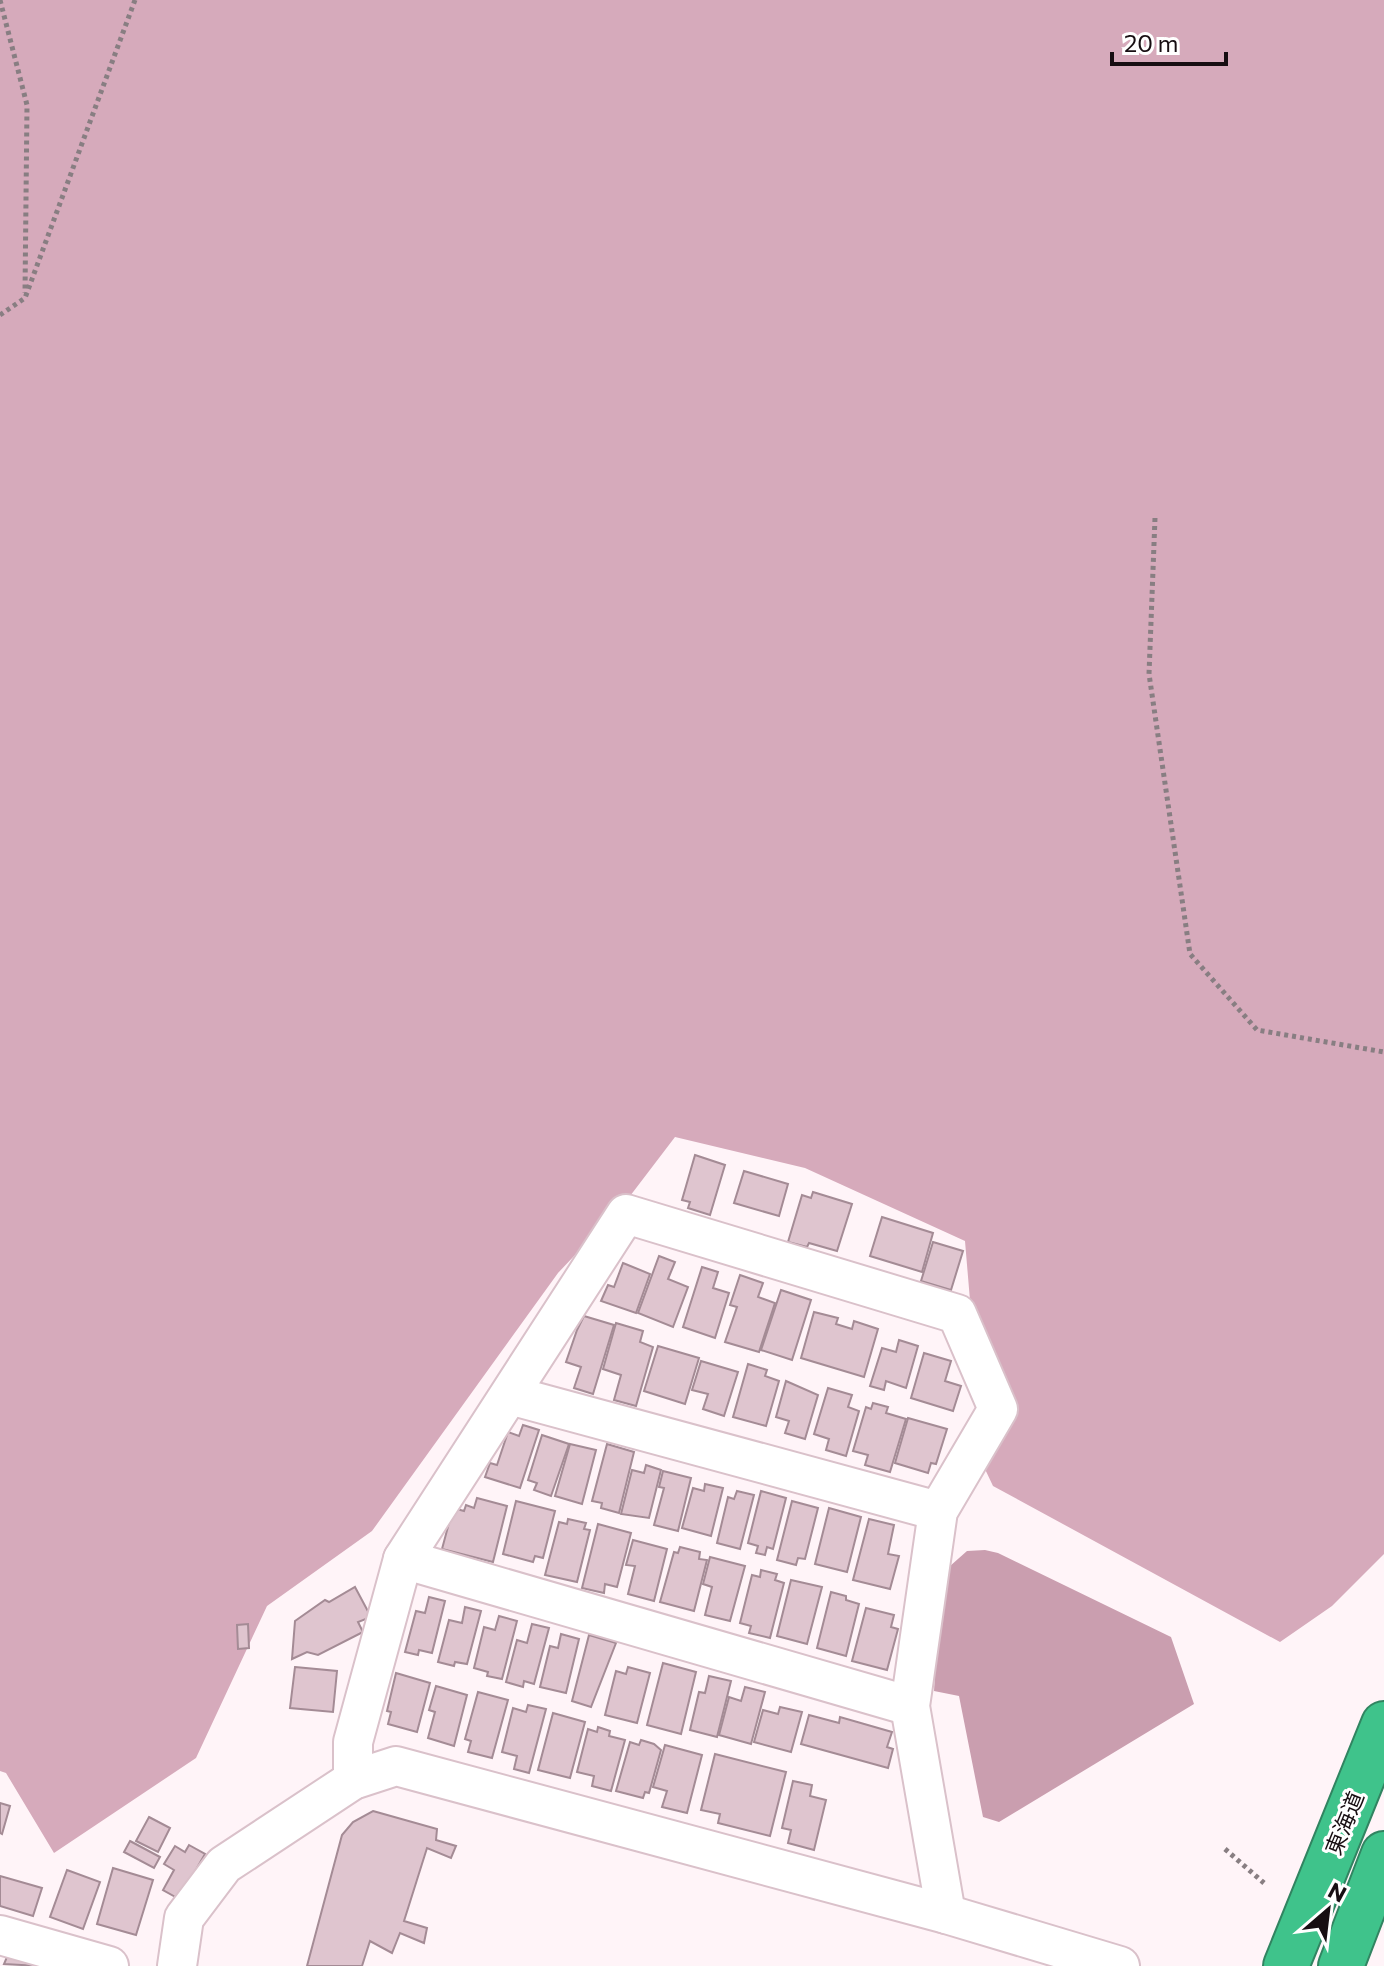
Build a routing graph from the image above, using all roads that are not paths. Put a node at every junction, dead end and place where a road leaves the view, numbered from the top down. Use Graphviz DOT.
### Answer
graph roads {
  1 [pos="510,1395"];
  2 [pos="938,1511"];
  3 [pos="403,1559"];
  4 [pos="910,1706"];
  5 [pos="1384,1724"];
  6 [pos="353,1780"];
  7 [pos="1384,1854"];
  8 [pos="946,1914"];
  9 [pos="0,1935"];
  10 [pos="109,1966"];
  11 [pos="177,1966"];
  12 [pos="1120,1966"];
  13 [pos="1286,1966"];
  14 [pos="1341,1966"];
  1 -- 2 [label="street"];
  1 -- 2 [label="street"];
  1 -- 3 [label="street"];
  2 -- 4 [label="street"];
  3 -- 4 [label="street"];
  3 -- 6 [label="street"];
  4 -- 8 [label="street"];
  5 -- 13 [label="highway, 東海道"];
  6 -- 8 [label="street"];
  6 -- 11 [label="street"];
  7 -- 14 [label="highway"];
  8 -- 12 [label="street"];
  9 -- 10 [label="street"];
}
